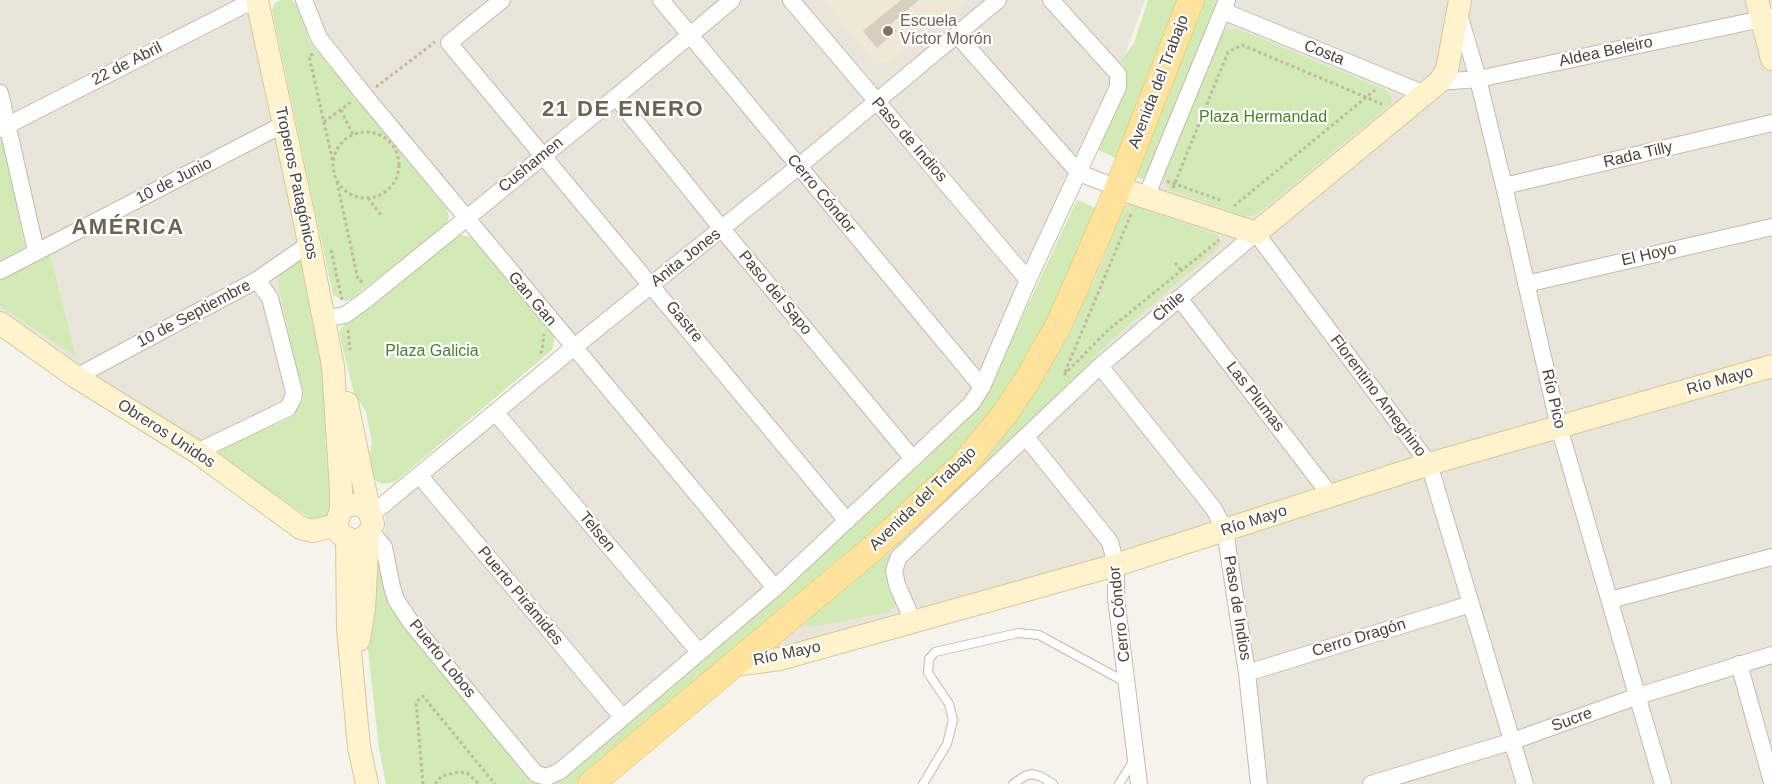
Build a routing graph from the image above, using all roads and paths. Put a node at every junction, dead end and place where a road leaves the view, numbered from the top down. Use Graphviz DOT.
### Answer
graph roads {
  1 [pos="255,0"];
  2 [pos="303,0"];
  3 [pos="502,0"];
  4 [pos="661,0"];
  5 [pos="732,0"];
  6 [pos="791,0"];
  7 [pos="998,0"];
  8 [pos="1052,0"];
  9 [pos="1191,0"];
  10 [pos="1459,5"];
  11 [pos="1225,6"];
  12 [pos="1764,12"];
  13 [pos="690,35"];
  14 [pos="957,35"];
  15 [pos="449,43"];
  16 [pos="316,52"];
  17 [pos="1772,59"];
  18 [pos="1389,79"];
  19 [pos="1478,79"];
  20 [pos="1432,88"];
  21 [pos="0,93"];
  22 [pos="360,97"];
  23 [pos="616,97"];
  24 [pos="1366,98"];
  25 [pos="876,103"];
  26 [pos="341,109"];
  27 [pos="1403,113"];
  28 [pos="324,122"];
  29 [pos="1772,123"];
  30 [pos="284,124"];
  31 [pos="3,127"];
  32 [pos="381,130"];
  33 [pos="353,135"];
  34 [pos="391,145"];
  35 [pos="544,154"];
  36 [pos="401,156"];
  37 [pos="333,162"];
  38 [pos="798,167"];
  39 [pos="1079,173"];
  40 [pos="1155,176"];
  41 [pos="337,182"];
  42 [pos="1504,186"];
  43 [pos="1118,188"];
  44 [pos="1163,195"];
  45 [pos="368,198"];
  46 [pos="1235,206"];
  47 [pos="1243,208"];
  48 [pos="381,215"];
  49 [pos="466,218"];
  50 [pos="1217,220"];
  51 [pos="1772,227"];
  52 [pos="722,230"];
  53 [pos="1256,233"];
  54 [pos="309,244"];
  55 [pos="36,252"];
  56 [pos="0,271"];
  57 [pos="257,280"];
  58 [pos="1028,280"];
  59 [pos="369,284"];
  60 [pos="1526,284"];
  61 [pos="652,285"];
  62 [pos="1179,298"];
  63 [pos="324,319"];
  64 [pos="0,323"];
  65 [pos="544,334"];
  66 [pos="573,348"];
  67 [pos="533,359"];
  68 [pos="1100,366"];
  69 [pos="1772,366"];
  70 [pos="76,377"];
  71 [pos="982,387"];
  72 [pos="495,412"];
  73 [pos="1559,427"];
  74 [pos="1026,437"];
  75 [pos="197,452"];
  76 [pos="913,459"];
  77 [pos="1429,464"];
  78 [pos="419,475"];
  79 [pos="1331,496"];
  80 [pos="848,520"];
  81 [pos="358,523"];
  82 [pos="1225,531"];
  83 [pos="1772,557"];
  84 [pos="1116,565"];
  85 [pos="775,588"];
  86 [pos="1610,600"];
  87 [pos="1470,604"];
  88 [pos="914,621"];
  89 [pos="699,652"];
  90 [pos="1772,655"];
  91 [pos="1739,664"];
  92 [pos="734,665"];
  93 [pos="1247,673"];
  94 [pos="1127,683"];
  95 [pos="1638,696"];
  96 [pos="622,717"];
  97 [pos="1514,741"];
  98 [pos="1136,757"];
  99 [pos="1772,782"];
  100 [pos="594,783"];
  101 [pos="367,784"];
  102 [pos="423,784"];
  103 [pos="435,784"];
  104 [pos="479,784"];
  105 [pos="495,784"];
  106 [pos="923,784"];
  107 [pos="1013,784"];
  108 [pos="1053,784"];
  109 [pos="1119,784"];
  110 [pos="1139,784"];
  111 [pos="1259,784"];
  112 [pos="1371,784"];
  113 [pos="1525,784"];
  114 [pos="1663,784"];
  1 -- 30 [label="street, Troperos Patagónicos"];
  1 -- 31 [label="street, 22 de Abril"];
  2 -- 22 [label="street, Gan Gan"];
  3 -- 15 [label="street"];
  4 -- 13 [label="street, Cerro Cóndor"];
  5 -- 13 [label="street, Cushamen"];
  6 -- 25 [label="street, Paso de Indios"];
  7 -- 14 [label="street, Anita Jones"];
  8 -- 39 [label="street"];
  9 -- 43 [label="main road, Avenida del Trabajo"];
  10 -- 19 [label="street, Río Pico"];
  10 -- 20 [label="street, Chile"];
  11 -- 18 [label="street, Costa"];
  11 -- 40 [label="street, Avenida del Trabajo"];
  12 -- 17 [label="street"];
  12 -- 19 [label="street, Aldea Beleiro"];
  13 -- 23 [label="street, Cushamen"];
  13 -- 38 [label="street, Cerro Cóndor"];
  14 -- 25 [label="street, Anita Jones"];
  14 -- 39 [label="street"];
  15 -- 22 [label="path"];
  15 -- 35 [label="street, Gastre"];
  16 -- 28 [label="path"];
  18 -- 20 [label="street, Costa"];
  18 -- 24 [label="path"];
  19 -- 20 [label="street, Aldea Beleiro"];
  19 -- 42 [label="street, Río Pico"];
  20 -- 27 [label="street, Chile"];
  21 -- 31 [label="street"];
  22 -- 26 [label="path"];
  22 -- 49 [label="street, Gan Gan"];
  23 -- 35 [label="street, Cushamen"];
  23 -- 52 [label="street, Paso del Sapo"];
  24 -- 27 [label="path"];
  24 -- 44 [label="path"];
  24 -- 46 [label="path"];
  25 -- 38 [label="street, Anita Jones"];
  25 -- 58 [label="street, Paso de Indios"];
  26 -- 28 [label="path"];
  26 -- 33 [label="path"];
  27 -- 53 [label="street, Chile"];
  28 -- 37 [label="path"];
  29 -- 42 [label="street, Rada Tilly"];
  30 -- 54 [label="street, Troperos Patagónicos"];
  30 -- 55 [label="street, 10 de Junio"];
  31 -- 55 [label="street"];
  32 -- 34 [label="path"];
  33 -- 34 [label="path"];
  33 -- 37 [label="path"];
  34 -- 36 [label="path"];
  34 -- 45 [label="path"];
  35 -- 49 [label="street, Cushamen"];
  35 -- 61 [label="street, Gastre"];
  37 -- 41 [label="path"];
  38 -- 52 [label="street, Anita Jones"];
  38 -- 71 [label="street, Cerro Cóndor"];
  39 -- 43 [label="street"];
  39 -- 58 [label="street"];
  40 -- 44 [label="street, Avenida del Trabajo"];
  40 -- 44 [label="path"];
  41 -- 45 [label="path"];
  41 -- 59 [label="path"];
  42 -- 60 [label="street, Río Pico"];
  43 -- 44 [label="street"];
  43 -- 92 [label="main road, Avenida del Trabajo"];
  44 -- 46 [label="path"];
  44 -- 50 [label="street"];
  45 -- 48 [label="path"];
  46 -- 47 [label="path"];
  46 -- 50 [label="path"];
  49 -- 63 [label="street, Cushamen"];
  49 -- 66 [label="street, Gan Gan"];
  50 -- 53 [label="street"];
  51 -- 60 [label="street, El Hoyo"];
  52 -- 61 [label="street, Anita Jones"];
  52 -- 76 [label="street, Paso del Sapo"];
  53 -- 62 [label="street, Chile"];
  53 -- 77 [label="street, Florentino Ameghino"];
  54 -- 57 [label="street, 10 de Septiembre"];
  54 -- 63 [label="street, Troperos Patagónicos"];
  55 -- 56 [label="street, 10 de Junio"];
  57 -- 70 [label="street, 10 de Septiembre"];
  57 -- 75 [label="street"];
  58 -- 71 [label="street"];
  60 -- 73 [label="street, Río Pico"];
  61 -- 66 [label="street, Anita Jones"];
  61 -- 80 [label="street, Gastre"];
  62 -- 68 [label="street, Chile"];
  62 -- 79 [label="street, Las Plumas"];
  63 -- 81 [label="street, Troperos Patagónicos"];
  64 -- 70 [label="street, Obreros Unidos"];
  65 -- 67 [label="path"];
  66 -- 72 [label="street, Anita Jones"];
  66 -- 85 [label="street, Gan Gan"];
  68 -- 74 [label="street, Chile"];
  68 -- 82 [label="street, Paso de Indios"];
  69 -- 73 [label="street, Río Mayo"];
  70 -- 75 [label="street, Obreros Unidos"];
  71 -- 76 [label="street"];
  72 -- 78 [label="street, Anita Jones"];
  72 -- 89 [label="street, Telsen"];
  73 -- 77 [label="street, Río Mayo"];
  73 -- 86 [label="street, Río Pico"];
  74 -- 84 [label="street, Cerro Cóndor"];
  74 -- 88 [label="street, Chile"];
  75 -- 81 [label="street, Obreros Unidos"];
  76 -- 80 [label="street"];
  77 -- 79 [label="street, Río Mayo"];
  77 -- 87 [label="street, Florentino Ameghino"];
  78 -- 81 [label="street, Anita Jones"];
  78 -- 96 [label="street, Puerto Pirámides"];
  79 -- 82 [label="street, Río Mayo"];
  80 -- 85 [label="street"];
  81 -- 96 [label="street, Puerto Lobos"];
  81 -- 101 [label="street, Troperos Patagónicos"];
  82 -- 84 [label="street, Río Mayo"];
  82 -- 93 [label="street, Paso de Indios"];
  83 -- 86 [label="street"];
  84 -- 88 [label="street, Río Mayo"];
  84 -- 94 [label="street, Cerro Cóndor"];
  85 -- 89 [label="street"];
  86 -- 95 [label="street, Río Pico"];
  87 -- 93 [label="street, Cerro Dragón"];
  87 -- 97 [label="street, Florentino Ameghino"];
  88 -- 92 [label="street, Río Mayo"];
  89 -- 96 [label="street"];
  90 -- 91 [label="street, Sucre"];
  91 -- 95 [label="street, Sucre"];
  91 -- 99 [label="street"];
  92 -- 100 [label="main road, Avenida del Trabajo"];
  93 -- 111 [label="street, Paso de Indios"];
  94 -- 98 [label="street, Cerro Cóndor"];
  94 -- 106 [label="lane"];
  95 -- 97 [label="street, Sucre"];
  95 -- 114 [label="street, Río Pico"];
  97 -- 112 [label="street, Sucre"];
  97 -- 113 [label="street, Florentino Ameghino"];
  98 -- 109 [label="lane"];
  98 -- 110 [label="street, Cerro Cóndor"];
  102 -- 105 [label="path"];
  103 -- 104 [label="path"];
  107 -- 108 [label="lane"];
}
